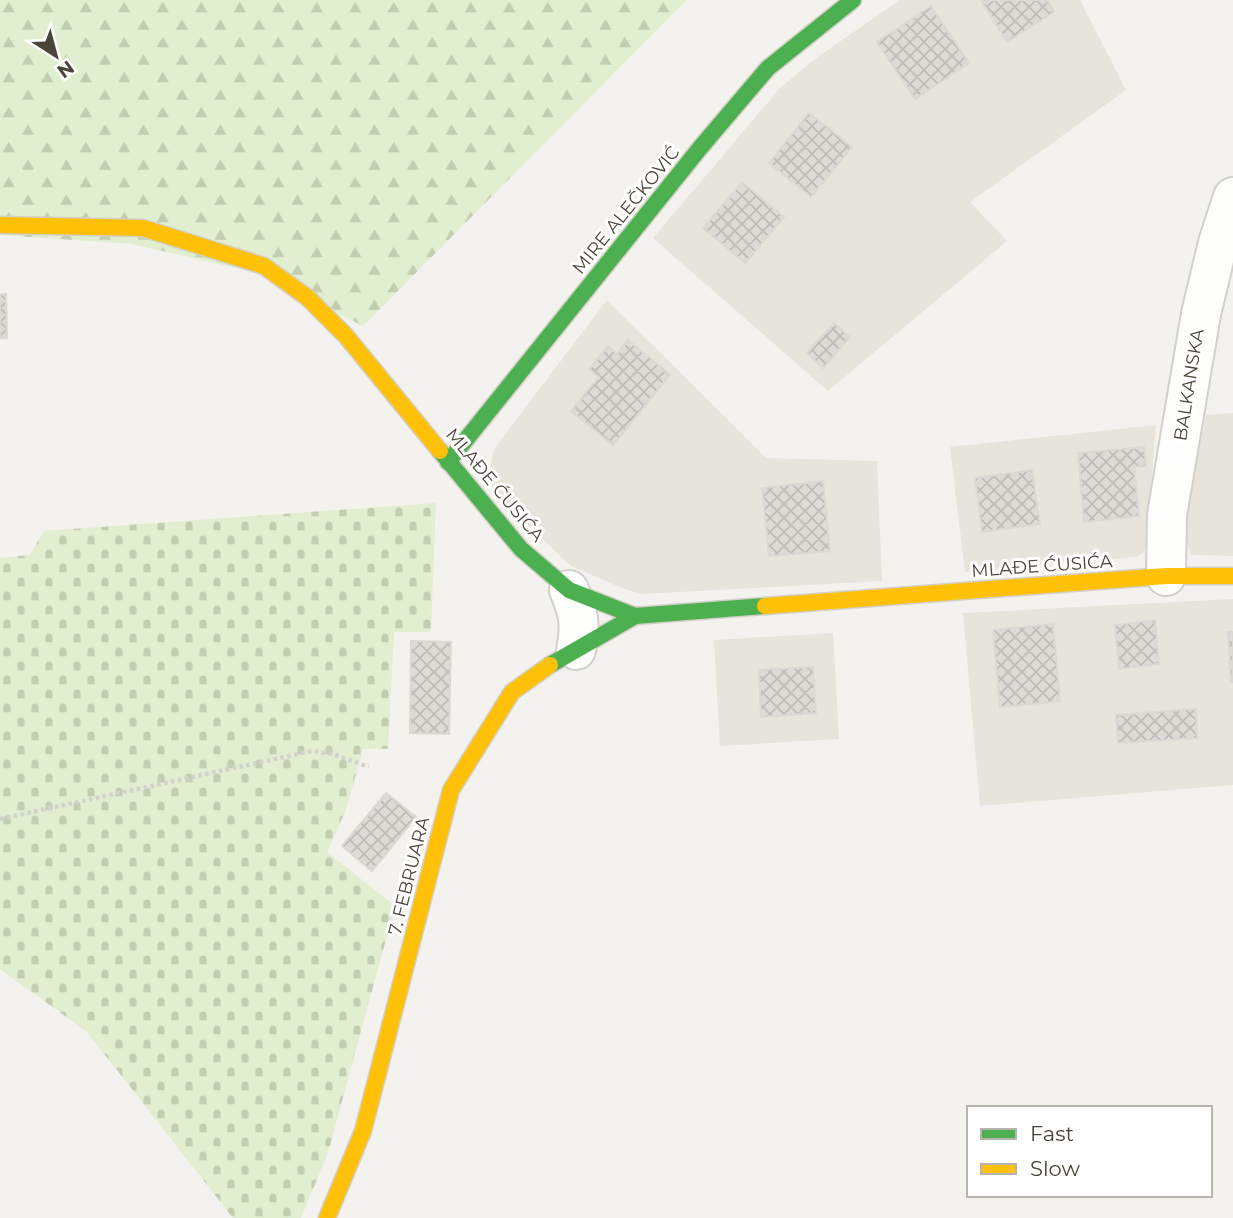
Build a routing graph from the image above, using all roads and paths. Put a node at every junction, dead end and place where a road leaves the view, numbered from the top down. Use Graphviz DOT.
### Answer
graph roads {
  1 [pos="853,0"];
  2 [pos="1233,197"];
  3 [pos="0,225"];
  4 [pos="448,462"];
  5 [pos="1166,576"];
  6 [pos="1233,576"];
  7 [pos="569,590"];
  8 [pos="635,617"];
  9 [pos="576,650"];
  10 [pos="369,766"];
  11 [pos="0,819"];
  12 [pos="327,1218"];
  1 -- 4 [label="street, MIRE ALEČKOVIĆ"];
  2 -- 5 [label="street, BALKANSKA"];
  3 -- 4 [label="street, MLAĐE ĆUSIĆA"];
  4 -- 7 [label="street, MLAĐE ĆUSIĆA"];
  5 -- 6 [label="street, MLAĐE ĆUSIĆA"];
  5 -- 8 [label="street, MLAĐE ĆUSIĆA"];
  7 -- 8 [label="street, MLAĐE ĆUSIĆA"];
  7 -- 9 [label="street"];
  8 -- 9 [label="street, 7. FEBRUARA"];
  9 -- 12 [label="street, 7. FEBRUARA"];
  10 -- 11 [label="path"];
}
